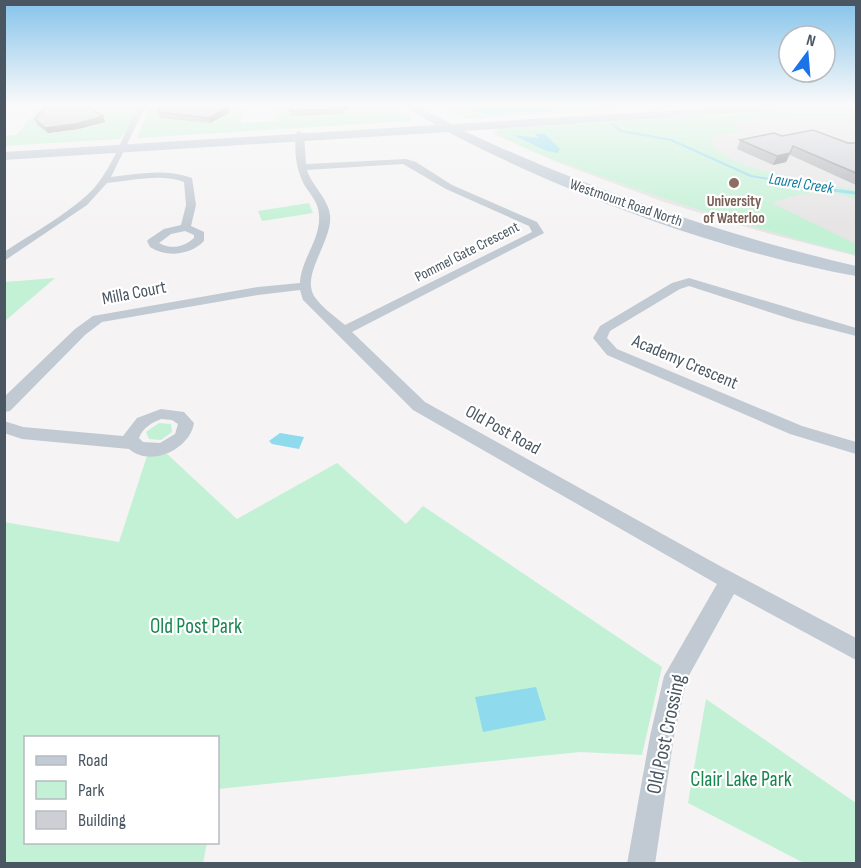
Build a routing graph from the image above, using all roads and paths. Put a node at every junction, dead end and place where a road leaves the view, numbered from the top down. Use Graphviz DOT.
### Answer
graph roads {
  1 [pos="122,146"];
  2 [pos="130,146"];
  3 [pos="301,146"];
  4 [pos="487,146"];
  5 [pos="500,146"];
  6 [pos="4,151"];
  7 [pos="4,156"];
  8 [pos="303,167"];
  9 [pos="106,180"];
  10 [pos="185,228"];
  11 [pos="4,258"];
  12 [pos="856,263"];
  13 [pos="856,271"];
  14 [pos="304,286"];
  15 [pos="342,332"];
  16 [pos="856,332"];
  17 [pos="4,407"];
  18 [pos="4,427"];
  19 [pos="133,443"];
  20 [pos="856,448"];
  21 [pos="730,581"];
  22 [pos="856,649"];
  23 [pos="641,864"];
  1 -- 2 [label="main road"];
  1 -- 6 [label="main road"];
  1 -- 7 [label="main road"];
  1 -- 9 [label="street"];
  3 -- 8 [label="street"];
  4 -- 13 [label="main road, Westmount Road North"];
  5 -- 12 [label="main road, Westmount Road North"];
  8 -- 14 [label="street"];
  8 -- 15 [label="street, Pommel Gate Crescent"];
  9 -- 10 [label="street"];
  9 -- 11 [label="street"];
  14 -- 15 [label="street, Old Post Road"];
  14 -- 17 [label="street, Milla Court"];
  15 -- 21 [label="street, Old Post Road"];
  16 -- 20 [label="street, Academy Crescent"];
  18 -- 19 [label="street"];
  21 -- 22 [label="street, Old Post Road"];
  21 -- 23 [label="street, Old Post Crossing"];
}
